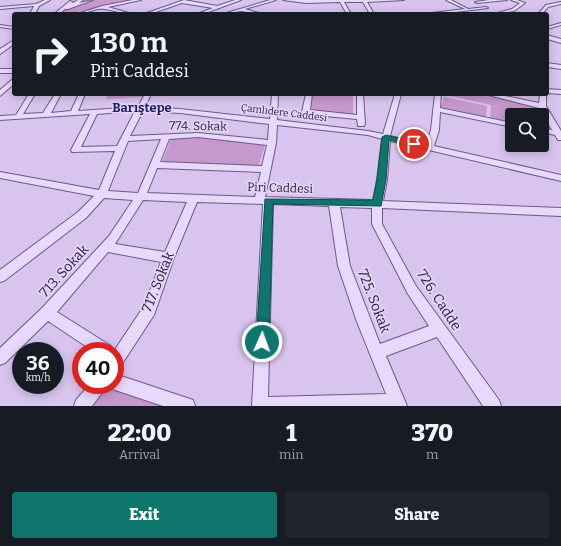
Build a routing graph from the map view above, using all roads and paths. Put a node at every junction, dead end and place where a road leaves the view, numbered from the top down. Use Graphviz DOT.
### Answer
graph roads {
  1 [pos="14,0"];
  2 [pos="48,0"];
  3 [pos="85,0"];
  4 [pos="91,0"];
  5 [pos="139,0"];
  6 [pos="176,0"];
  7 [pos="188,0"];
  8 [pos="239,0"];
  9 [pos="274,0"];
  10 [pos="285,0"];
  11 [pos="402,0"];
  12 [pos="448,0"];
  13 [pos="505,0"];
  14 [pos="513,0"];
  15 [pos="78,1"];
  16 [pos="342,1"];
  17 [pos="364,1"];
  18 [pos="371,1"];
  19 [pos="475,1"];
  20 [pos="68,2"];
  21 [pos="183,2"];
  22 [pos="561,3"];
  23 [pos="36,5"];
  24 [pos="171,6"];
  25 [pos="8,7"];
  26 [pos="103,7"];
  27 [pos="217,7"];
  28 [pos="0,8"];
  29 [pos="181,8"];
  30 [pos="486,8"];
  31 [pos="469,9"];
  32 [pos="240,10"];
  33 [pos="34,12"];
  34 [pos="58,12"];
  35 [pos="86,12"];
  36 [pos="122,12"];
  37 [pos="152,12"];
  38 [pos="203,12"];
  39 [pos="232,12"];
  40 [pos="250,12"];
  41 [pos="348,12"];
  42 [pos="371,12"];
  43 [pos="443,12"];
  44 [pos="493,12"];
  45 [pos="504,12"];
  46 [pos="542,12"];
  47 [pos="12,22"];
  48 [pos="561,24"];
  49 [pos="0,26"];
  50 [pos="549,27"];
  51 [pos="12,28"];
  52 [pos="549,38"];
  53 [pos="561,41"];
  54 [pos="12,44"];
  55 [pos="0,52"];
  56 [pos="549,65"];
  57 [pos="561,66"];
  58 [pos="0,71"];
  59 [pos="12,71"];
  60 [pos="12,82"];
  61 [pos="12,90"];
  62 [pos="549,91"];
  63 [pos="2,92"];
  64 [pos="561,92"];
  65 [pos="31,96"];
  66 [pos="57,96"];
  67 [pos="81,96"];
  68 [pos="147,96"];
  69 [pos="275,96"];
  70 [pos="309,96"];
  71 [pos="360,96"];
  72 [pos="397,96"];
  73 [pos="438,96"];
  74 [pos="496,96"];
  75 [pos="543,96"];
  76 [pos="542,106"];
  77 [pos="139,109"];
  78 [pos="437,109"];
  79 [pos="95,111"];
  80 [pos="74,112"];
  81 [pos="46,114"];
  82 [pos="18,117"];
  83 [pos="360,117"];
  84 [pos="0,118"];
  85 [pos="274,122"];
  86 [pos="505,124"];
  87 [pos="361,132"];
  88 [pos="549,132"];
  89 [pos="559,136"];
  90 [pos="166,137"];
  91 [pos="386,137"];
  92 [pos="124,139"];
  93 [pos="272,142"];
  94 [pos="120,148"];
  95 [pos="429,148"];
  96 [pos="154,166"];
  97 [pos="266,170"];
  98 [pos="0,175"];
  99 [pos="561,178"];
  100 [pos="102,194"];
  101 [pos="141,196"];
  102 [pos="193,199"];
  103 [pos="264,201"];
  104 [pos="334,203"];
  105 [pos="377,204"];
  106 [pos="561,212"];
  107 [pos="106,247"];
  108 [pos="168,258"];
  109 [pos="0,277"];
  110 [pos="46,313"];
  111 [pos="439,329"];
  112 [pos="90,342"];
  113 [pos="124,343"];
  114 [pos="377,352"];
  115 [pos="0,358"];
  116 [pos="124,385"];
  117 [pos="92,394"];
  118 [pos="398,404"];
  119 [pos="260,405"];
  120 [pos="82,406"];
  121 [pos="187,406"];
  122 [pos="493,406"];
  1 -- 25 [label="street"];
  2 -- 23 [label="street"];
  3 -- 15 [label="street"];
  4 -- 15 [label="street"];
  5 -- 26 [label="street"];
  6 -- 21 [label="street"];
  7 -- 21 [label="street"];
  8 -- 27 [label="street"];
  9 -- 32 [label="street"];
  10 -- 16 [label="street"];
  11 -- 18 [label="street"];
  12 -- 31 [label="street"];
  13 -- 19 [label="street"];
  14 -- 45 [label="street"];
  15 -- 20 [label="street"];
  16 -- 17 [label="street"];
  16 -- 41 [label="street"];
  17 -- 18 [label="street"];
  17 -- 42 [label="street"];
  19 -- 30 [label="street"];
  20 -- 34 [label="street"];
  21 -- 24 [label="street"];
  21 -- 27 [label="street"];
  22 -- 46 [label="street"];
  23 -- 25 [label="street"];
  23 -- 33 [label="street"];
  24 -- 29 [label="street"];
  24 -- 37 [label="street"];
  25 -- 28 [label="street"];
  26 -- 35 [label="street"];
  26 -- 36 [label="street"];
  27 -- 38 [label="street"];
  30 -- 31 [label="street"];
  30 -- 44 [label="street"];
  31 -- 43 [label="street"];
  32 -- 39 [label="street"];
  32 -- 40 [label="street"];
  47 -- 49 [label="street"];
  48 -- 50 [label="street"];
  49 -- 51 [label="street"];
  52 -- 53 [label="street"];
  54 -- 55 [label="street"];
  56 -- 57 [label="street"];
  58 -- 59 [label="street"];
  60 -- 63 [label="street"];
  61 -- 63 [label="street"];
  62 -- 64 [label="street"];
  65 -- 82 [label="street"];
  66 -- 81 [label="street"];
  67 -- 80 [label="street"];
  68 -- 77 [label="street"];
  69 -- 85 [label="street"];
  70 -- 83 [label="street"];
  71 -- 83 [label="street"];
  72 -- 91 [label="street, 726. Cadde"];
  73 -- 78 [label="street"];
  74 -- 76 [label="street"];
  75 -- 76 [label="street"];
  76 -- 89 [label="street"];
  77 -- 79 [label="street, Çamlıdere Caddesi"];
  77 -- 85 [label="street, Çamlıdere Caddesi"];
  77 -- 92 [label="street"];
  78 -- 86 [label="street"];
  78 -- 95 [label="street"];
  79 -- 80 [label="street, Çamlıdere Caddesi"];
  79 -- 94 [label="street"];
  80 -- 81 [label="street, Çamlıdere Caddesi"];
  81 -- 82 [label="street, Çamlıdere Caddesi"];
  82 -- 84 [label="street, Çamlıdere Caddesi"];
  83 -- 87 [label="street"];
  85 -- 87 [label="street, Çamlıdere Caddesi"];
  85 -- 93 [label="street"];
  87 -- 91 [label="street, Çamlıdere Caddesi"];
  88 -- 89 [label="street"];
  90 -- 92 [label="street, 774. Sokak"];
  90 -- 93 [label="street, 774. Sokak"];
  90 -- 96 [label="street, 713. Sokak"];
  91 -- 95 [label="street, Çamlıdere Caddesi"];
  91 -- 105 [label="street, 726. Cadde"];
  92 -- 94 [label="street"];
  93 -- 97 [label="street"];
  94 -- 100 [label="street"];
  95 -- 99 [label="street, Çamlıdere Caddesi"];
  96 -- 97 [label="street"];
  96 -- 101 [label="street, 713. Sokak"];
  97 -- 103 [label="street"];
  98 -- 100 [label="street, Piri Caddesi"];
  100 -- 101 [label="street, Piri Caddesi"];
  100 -- 109 [label="street"];
  101 -- 102 [label="street, Piri Caddesi"];
  101 -- 107 [label="street, 713. Sokak"];
  102 -- 103 [label="street, Piri Caddesi"];
  102 -- 108 [label="street, 717. Sokak"];
  103 -- 104 [label="street, Piri Caddesi"];
  103 -- 119 [label="street"];
  104 -- 105 [label="street, Piri Caddesi"];
  104 -- 114 [label="street, 725. Sokak"];
  105 -- 106 [label="street, Piri Caddesi"];
  105 -- 111 [label="street, 726. Cadde"];
  107 -- 108 [label="street"];
  107 -- 110 [label="street, 713. Sokak"];
  108 -- 113 [label="street, 717. Sokak"];
  110 -- 112 [label="street"];
  110 -- 115 [label="street, 713. Sokak"];
  111 -- 114 [label="street"];
  111 -- 122 [label="street, 726. Cadde"];
  114 -- 118 [label="street, 725. Sokak"];
  116 -- 121 [label="street"];
  117 -- 120 [label="street"];
  118 -- 119 [label="street"];
}
